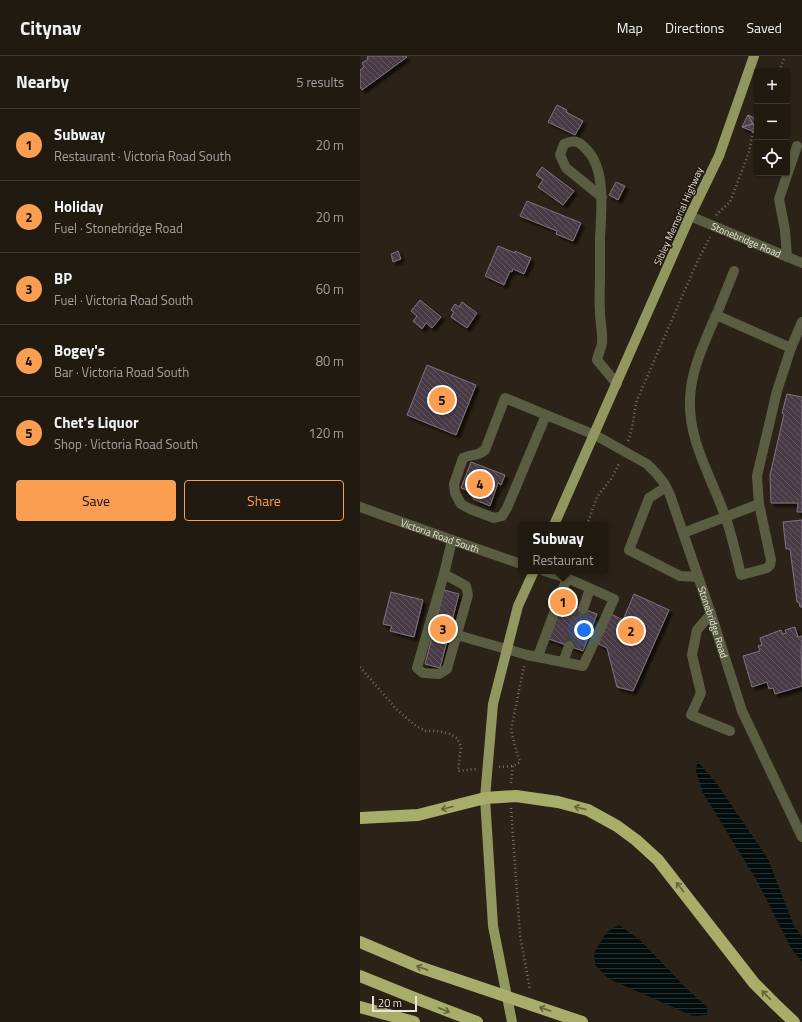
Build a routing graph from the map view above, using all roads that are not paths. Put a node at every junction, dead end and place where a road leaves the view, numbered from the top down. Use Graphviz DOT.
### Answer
graph roads {
  1 [pos="754,56"];
  2 [pos="797,146"];
  3 [pos="602,197"];
  4 [pos="690,216"];
  5 [pos="787,257"];
  6 [pos="802,264"];
  7 [pos="734,271"];
  8 [pos="716,316"];
  9 [pos="802,322"];
  10 [pos="791,348"];
  11 [pos="617,384"];
  12 [pos="546,415"];
  13 [pos="595,435"];
  14 [pos="666,487"];
  15 [pos="759,504"];
  16 [pos="360,507"];
  17 [pos="726,516"];
  18 [pos="555,522"];
  19 [pos="683,533"];
  20 [pos="452,540"];
  21 [pos="518,563"];
  22 [pos="444,574"];
  23 [pos="533,574"];
  24 [pos="554,574"];
  25 [pos="698,577"];
  26 [pos="567,578"];
  27 [pos="590,589"];
  28 [pos="583,609"];
  29 [pos="711,614"];
  30 [pos="457,635"];
  31 [pos="570,646"];
  32 [pos="507,650"];
  33 [pos="538,656"];
  34 [pos="563,662"];
  35 [pos="730,731"];
  36 [pos="485,798"];
  37 [pos="360,818"];
  38 [pos="802,836"];
  39 [pos="360,942"];
  40 [pos="360,976"];
  41 [pos="360,1008"];
  42 [pos="414,1022"];
  43 [pos="477,1022"];
  44 [pos="512,1022"];
  45 [pos="582,1022"];
  46 [pos="794,1022"];
  1 -- 4 [label="main road, Sibley Memorial Highway"];
  2 -- 5 [label="street"];
  3 -- 3 [label="street"];
  3 -- 11 [label="street"];
  4 -- 5 [label="street, Stonebridge Road"];
  4 -- 11 [label="main road, Sibley Memorial Highway"];
  5 -- 6 [label="street, Stonebridge Road"];
  7 -- 8 [label="street"];
  8 -- 10 [label="street"];
  8 -- 17 [label="street"];
  9 -- 10 [label="street"];
  10 -- 15 [label="street"];
  11 -- 13 [label="main road, Sibley Memorial Highway"];
  12 -- 12 [label="street, Stonebridge Road"];
  12 -- 13 [label="street, Stonebridge Road"];
  13 -- 14 [label="street, Stonebridge Road"];
  13 -- 18 [label="main road, Sibley Memorial Highway"];
  14 -- 19 [label="street, Stonebridge Road"];
  14 -- 25 [label="street"];
  15 -- 17 [label="street"];
  15 -- 17 [label="street"];
  16 -- 20 [label="street, Victoria Road South"];
  17 -- 19 [label="street"];
  19 -- 25 [label="street, Stonebridge Road"];
  20 -- 21 [label="street, Victoria Road South"];
  20 -- 22 [label="street"];
  22 -- 30 [label="street"];
  22 -- 30 [label="street"];
  23 -- 32 [label="main road"];
  24 -- 26 [label="street"];
  25 -- 29 [label="street, Stonebridge Road"];
  26 -- 27 [label="street"];
  26 -- 33 [label="street"];
  27 -- 28 [label="street"];
  27 -- 34 [label="street"];
  29 -- 35 [label="street"];
  29 -- 38 [label="street, Stonebridge Road"];
  30 -- 32 [label="street"];
  31 -- 34 [label="street"];
  32 -- 33 [label="street"];
  32 -- 36 [label="main road"];
  33 -- 34 [label="street"];
  36 -- 37 [label="highway, one-way"];
  36 -- 44 [label="main road"];
  46 -- 36 [label="highway, one-way"];
  45 -- 39 [label="highway, one-way"];
  40 -- 43 [label="highway, one-way"];
  41 -- 42 [label="highway"];
}
